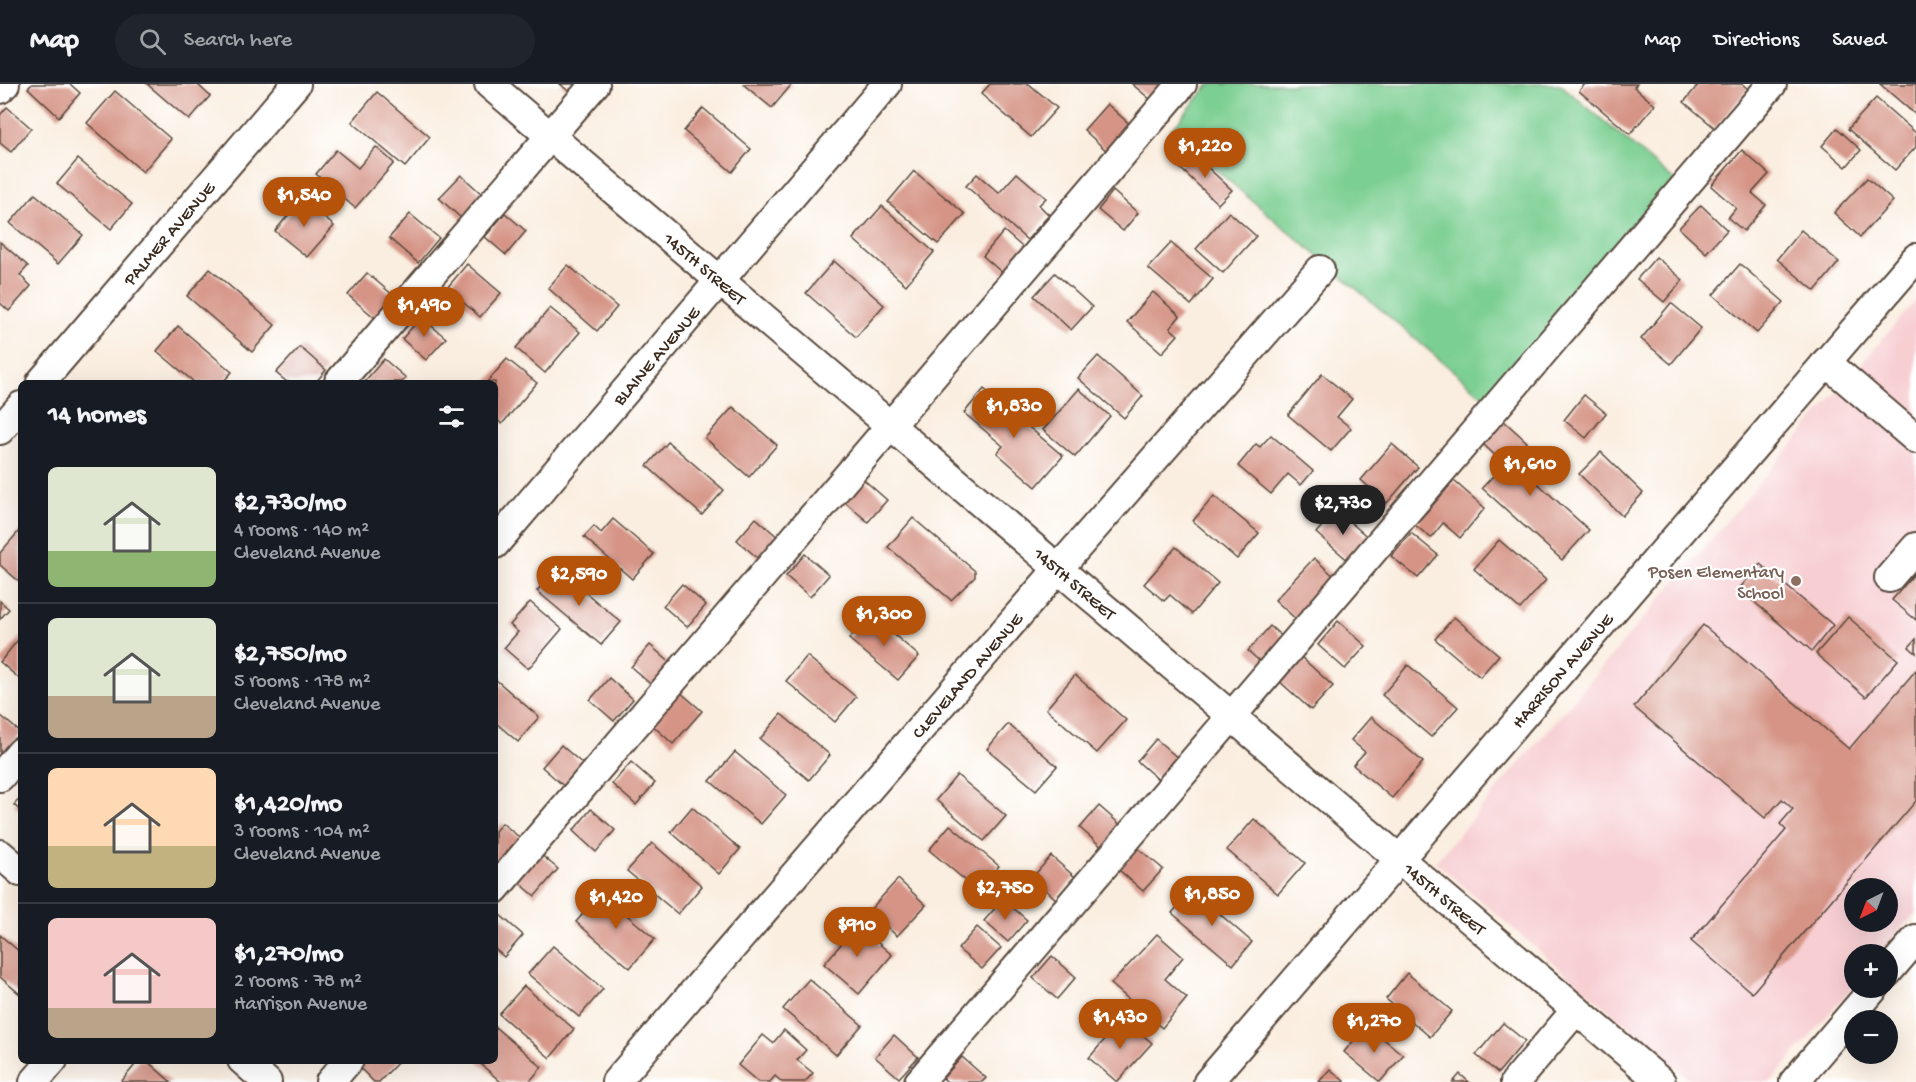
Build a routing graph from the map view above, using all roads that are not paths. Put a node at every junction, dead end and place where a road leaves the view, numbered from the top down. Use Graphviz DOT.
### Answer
graph roads {
  1 [pos="5,84"];
  2 [pos="296,84"];
  3 [pos="489,84"];
  4 [pos="595,84"];
  5 [pos="887,84"];
  6 [pos="1182,84"];
  7 [pos="1772,84"];
  8 [pos="0,89"];
  9 [pos="550,136"];
  10 [pos="1916,258"];
  11 [pos="1320,270"];
  12 [pos="720,281"];
  13 [pos="1826,362"];
  14 [pos="43,380"];
  15 [pos="341,380"];
  16 [pos="18,409"];
  17 [pos="891,426"];
  18 [pos="0,430"];
  19 [pos="1916,439"];
  20 [pos="498,540"];
  21 [pos="1916,547"];
  22 [pos="1058,569"];
  23 [pos="1889,578"];
  24 [pos="1231,717"];
  25 [pos="18,756"];
  26 [pos="0,777"];
  27 [pos="0,854"];
  28 [pos="1398,858"];
  29 [pos="18,869"];
  30 [pos="498,885"];
  31 [pos="1916,939"];
  32 [pos="1898,960"];
  33 [pos="1866,998"];
  34 [pos="1576,1010"];
  35 [pos="50,1064"];
  36 [pos="247,1064"];
  37 [pos="346,1064"];
  38 [pos="34,1082"];
  39 [pos="267,1082"];
  40 [pos="330,1082"];
  41 [pos="616,1082"];
  42 [pos="919,1082"];
  43 [pos="1208,1082"];
  44 [pos="1515,1082"];
  45 [pos="1661,1082"];
  46 [pos="1794,1082"];
  1 -- 8 [label="street"];
  2 -- 14 [label="street, PALMER AVENUE"];
  3 -- 9 [label="street, 145TH STREET"];
  4 -- 9 [label="street"];
  5 -- 12 [label="street, BLAINE AVENUE"];
  6 -- 17 [label="street"];
  7 -- 24 [label="street"];
  9 -- 12 [label="street, 145TH STREET"];
  9 -- 15 [label="street"];
  10 -- 13 [label="street, HARRISON AVENUE"];
  11 -- 22 [label="street, CLEVELAND AVENUE"];
  12 -- 17 [label="street, 145TH STREET"];
  12 -- 20 [label="street, BLAINE AVENUE"];
  13 -- 19 [label="street"];
  13 -- 28 [label="street, HARRISON AVENUE"];
  16 -- 18 [label="street"];
  17 -- 22 [label="street, 145TH STREET"];
  17 -- 30 [label="street"];
  21 -- 23 [label="street"];
  22 -- 24 [label="street, 145TH STREET"];
  22 -- 41 [label="street, CLEVELAND AVENUE"];
  24 -- 28 [label="street, 145TH STREET"];
  24 -- 42 [label="street"];
  25 -- 26 [label="street"];
  27 -- 29 [label="street"];
  28 -- 34 [label="street, 145TH STREET"];
  28 -- 43 [label="street, HARRISON AVENUE"];
  31 -- 32 [label="street"];
  33 -- 46 [label="street"];
  34 -- 44 [label="street"];
  34 -- 45 [label="street, 145TH STREET"];
  35 -- 38 [label="street"];
  36 -- 39 [label="street"];
  37 -- 40 [label="street"];
}
